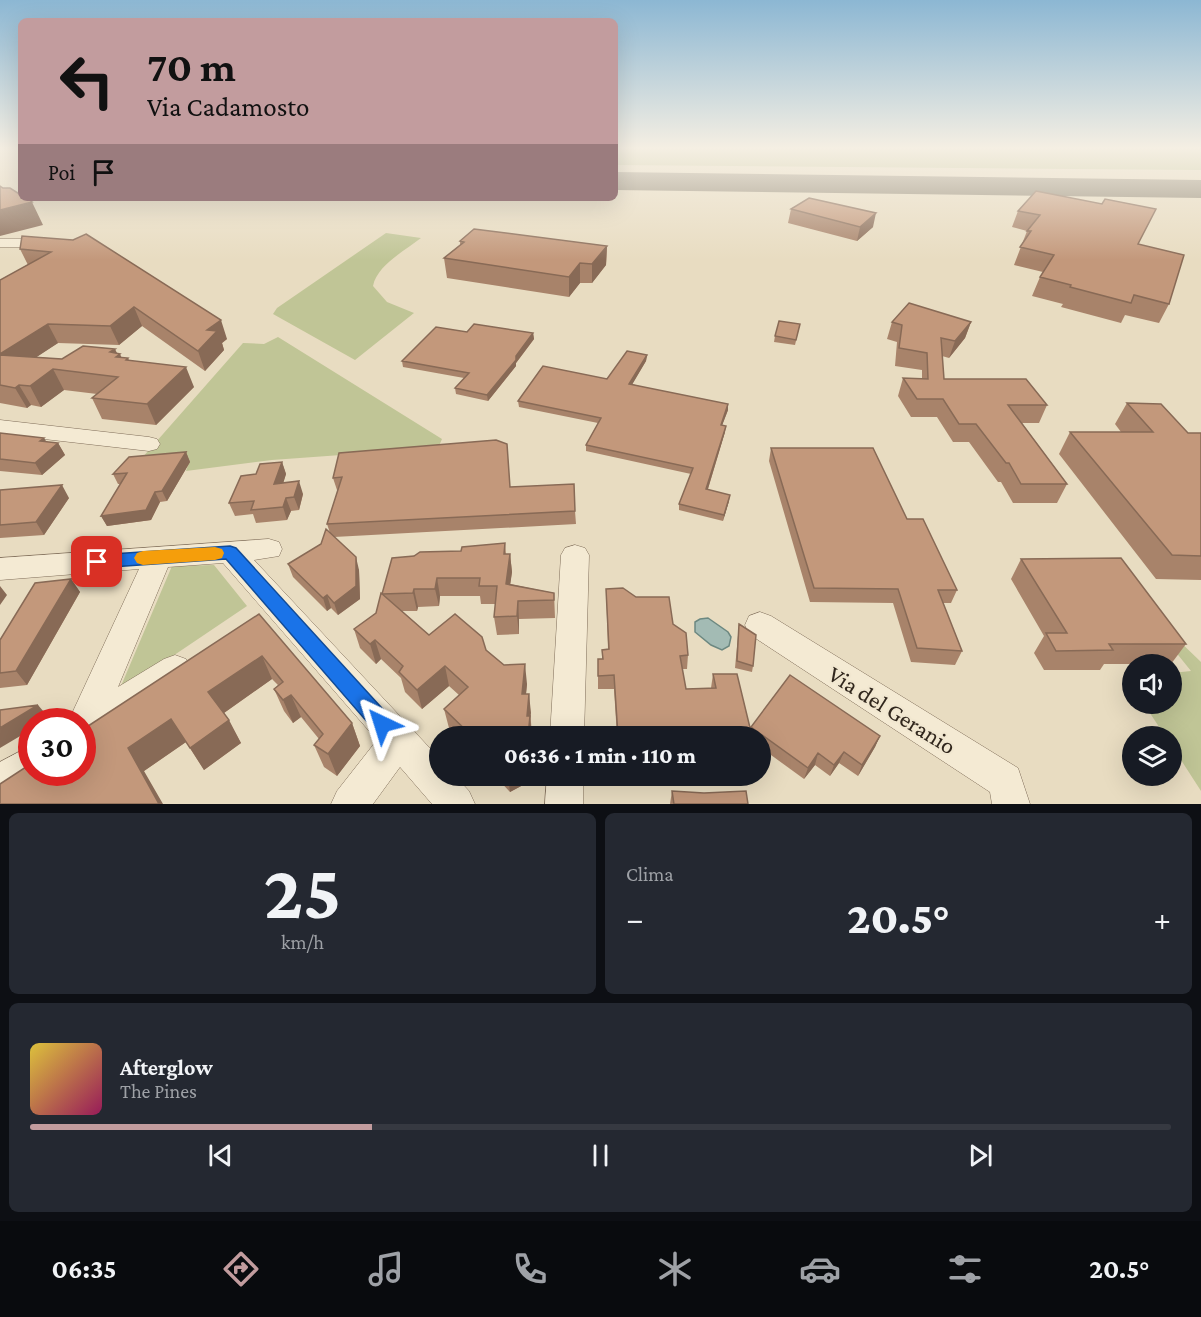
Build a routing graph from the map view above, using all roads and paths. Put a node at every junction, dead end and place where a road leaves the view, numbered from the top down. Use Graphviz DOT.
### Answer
graph roads {
  1 [pos="0,243"];
  2 [pos="25,243"];
  3 [pos="0,427"];
  4 [pos="149,444"];
  5 [pos="269,549"];
  6 [pos="230,552"];
  7 [pos="575,555"];
  8 [pos="159,556"];
  9 [pos="0,569"];
  10 [pos="277,605"];
  11 [pos="248,623"];
  12 [pos="760,625"];
  13 [pos="200,654"];
  14 [pos="92,708"];
  15 [pos="96,720"];
  16 [pos="567,726"];
  17 [pos="398,741"];
  18 [pos="18,771"];
  19 [pos="0,783"];
  20 [pos="565,786"];
  21 [pos="350,804"];
  22 [pos="456,804"];
  23 [pos="564,804"];
  24 [pos="1011,804"];
  1 -- 2 [label="street"];
  3 -- 4 [label="street"];
  5 -- 6 [label="street"];
  6 -- 8 [label="street"];
  6 -- 10 [label="street"];
  7 -- 16 [label="street"];
  8 -- 9 [label="street"];
  8 -- 14 [label="street"];
  10 -- 11 [label="street"];
  10 -- 17 [label="street"];
  12 -- 24 [label="street, Via del Geranio"];
  13 -- 15 [label="street"];
  17 -- 21 [label="street"];
  17 -- 22 [label="street"];
  18 -- 19 [label="street"];
  20 -- 23 [label="street"];
}
